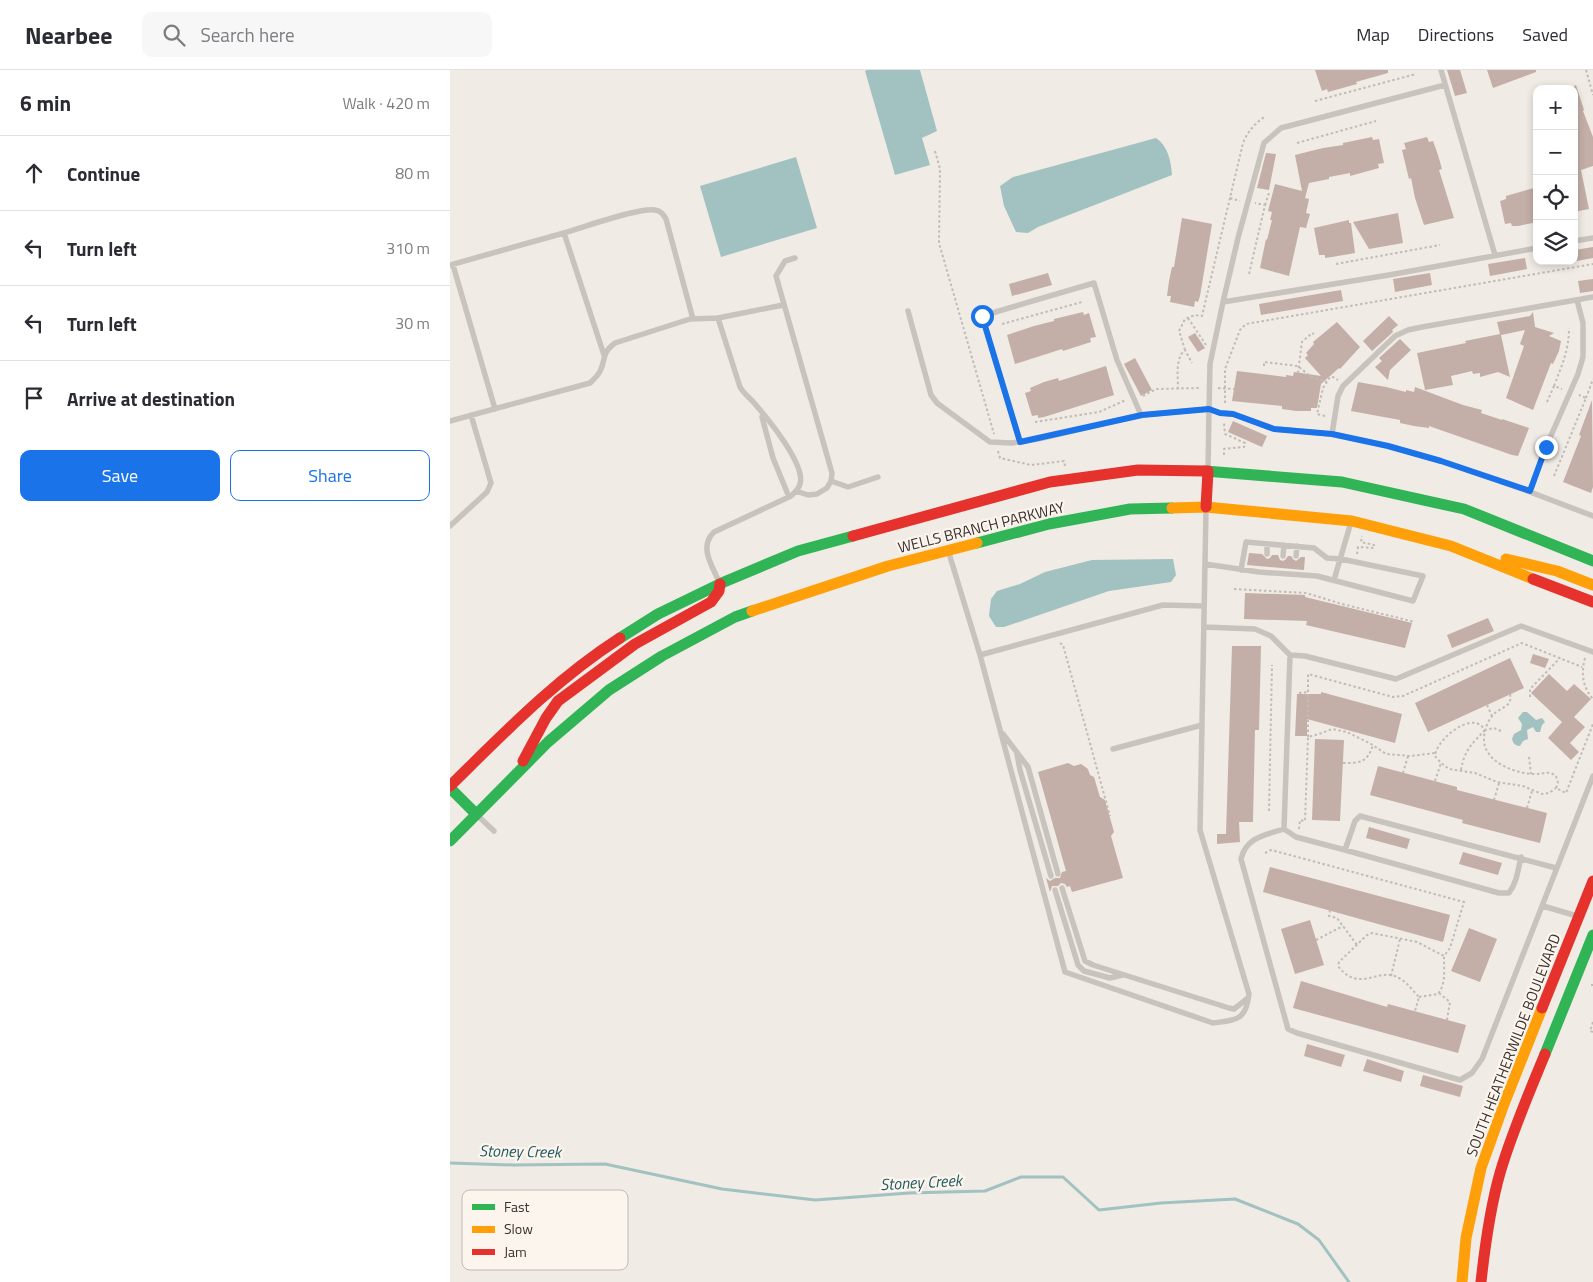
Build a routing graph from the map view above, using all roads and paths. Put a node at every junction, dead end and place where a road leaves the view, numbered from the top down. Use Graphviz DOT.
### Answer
graph roads {
  1 [pos="1441,70"];
  2 [pos="1586,70"];
  3 [pos="1416,74"];
  4 [pos="1444,85"];
  5 [pos="1593,95"];
  6 [pos="1315,101"];
  7 [pos="1266,116"];
  8 [pos="1376,121"];
  9 [pos="1297,143"];
  10 [pos="935,151"];
  11 [pos="1268,193"];
  12 [pos="1230,198"];
  13 [pos="1240,201"];
  14 [pos="1255,203"];
  15 [pos="1265,205"];
  16 [pos="564,233"];
  17 [pos="1593,238"];
  18 [pos="1578,240"];
  19 [pos="1440,245"];
  20 [pos="1533,249"];
  21 [pos="1495,255"];
  22 [pos="794,258"];
  23 [pos="1336,264"];
  24 [pos="1593,264"];
  25 [pos="451,265"];
  26 [pos="1249,274"];
  27 [pos="1593,297"];
  28 [pos="1577,300"];
  29 [pos="1082,302"];
  30 [pos="1223,302"];
  31 [pos="783,305"];
  32 [pos="908,311"];
  33 [pos="718,318"];
  34 [pos="1188,318"];
  35 [pos="693,319"];
  36 [pos="1002,324"];
  37 [pos="1569,328"];
  38 [pos="1314,334"];
  39 [pos="1206,345"];
  40 [pos="1185,350"];
  41 [pos="604,355"];
  42 [pos="1192,364"];
  43 [pos="1264,366"];
  44 [pos="1298,366"];
  45 [pos="1298,372"];
  46 [pos="1593,379"];
  47 [pos="1327,382"];
  48 [pos="1554,386"];
  49 [pos="1200,388"];
  50 [pos="1216,388"];
  51 [pos="1225,388"];
  52 [pos="1589,388"];
  53 [pos="1178,389"];
  54 [pos="1234,389"];
  55 [pos="1562,389"];
  56 [pos="1593,390"];
  57 [pos="1577,394"];
  58 [pos="1143,396"];
  59 [pos="1586,398"];
  60 [pos="1126,400"];
  61 [pos="1547,402"];
  62 [pos="1225,403"];
  63 [pos="495,409"];
  64 [pos="1209,409"];
  65 [pos="761,412"];
  66 [pos="472,415"];
  67 [pos="1142,415"];
  68 [pos="450,421"];
  69 [pos="1035,422"];
  70 [pos="1224,423"];
  71 [pos="1332,434"];
  72 [pos="996,442"];
  73 [pos="1020,442"];
  74 [pos="1224,455"];
  75 [pos="1065,466"];
  76 [pos="1208,470"];
  77 [pos="1554,476"];
  78 [pos="878,477"];
  79 [pos="832,482"];
  80 [pos="796,491"];
  81 [pos="1530,491"];
  82 [pos="789,497"];
  83 [pos="1206,507"];
  84 [pos="1593,516"];
  85 [pos="1352,521"];
  86 [pos="450,526"];
  87 [pos="1362,536"];
  88 [pos="1267,544"];
  89 [pos="1284,545"];
  90 [pos="1297,546"];
  91 [pos="1451,546"];
  92 [pos="948,550"];
  93 [pos="1266,554"];
  94 [pos="1283,556"];
  95 [pos="1296,556"];
  96 [pos="1356,558"];
  97 [pos="1341,559"];
  98 [pos="1593,561"];
  99 [pos="1205,564"];
  100 [pos="1241,570"];
  101 [pos="1334,580"];
  102 [pos="720,584"];
  103 [pos="1593,585"];
  104 [pos="1234,589"];
  105 [pos="1593,602"];
  106 [pos="1204,606"];
  107 [pos="1416,622"];
  108 [pos="1204,627"];
  109 [pos="1519,636"];
  110 [pos="1055,643"];
  111 [pos="1522,643"];
  112 [pos="1593,652"];
  113 [pos="980,655"];
  114 [pos="1290,655"];
  115 [pos="1560,658"];
  116 [pos="1585,658"];
  117 [pos="1272,665"];
  118 [pos="1308,692"];
  119 [pos="1299,693"];
  120 [pos="1510,694"];
  121 [pos="1530,697"];
  122 [pos="1593,699"];
  123 [pos="1487,705"];
  124 [pos="1492,716"];
  125 [pos="1593,724"];
  126 [pos="1202,725"];
  127 [pos="1485,730"];
  128 [pos="1501,731"];
  129 [pos="1002,732"];
  130 [pos="1372,745"];
  131 [pos="1113,749"];
  132 [pos="1017,752"];
  133 [pos="1435,753"];
  134 [pos="1408,756"];
  135 [pos="1529,757"];
  136 [pos="1440,763"];
  137 [pos="1343,764"];
  138 [pos="1461,771"];
  139 [pos="518,772"];
  140 [pos="1403,773"];
  141 [pos="1531,774"];
  142 [pos="1593,776"];
  143 [pos="1435,781"];
  144 [pos="1499,783"];
  145 [pos="450,787"];
  146 [pos="1556,788"];
  147 [pos="1532,791"];
  148 [pos="1494,800"];
  149 [pos="1527,808"];
  150 [pos="1269,811"];
  151 [pos="476,814"];
  152 [pos="1110,816"];
  153 [pos="1299,828"];
  154 [pos="1284,829"];
  155 [pos="494,831"];
  156 [pos="450,841"];
  157 [pos="1346,850"];
  158 [pos="1265,854"];
  159 [pos="1521,857"];
  160 [pos="1556,868"];
  161 [pos="1058,874"];
  162 [pos="1051,876"];
  163 [pos="1593,881"];
  164 [pos="1062,888"];
  165 [pos="1055,890"];
  166 [pos="1543,906"];
  167 [pos="1330,910"];
  168 [pos="1580,916"];
  169 [pos="1593,921"];
  170 [pos="1343,926"];
  171 [pos="1593,936"];
  172 [pos="1400,939"];
  173 [pos="1316,940"];
  174 [pos="1357,945"];
  175 [pos="1444,956"];
  176 [pos="1123,975"];
  177 [pos="1391,976"];
  178 [pos="1439,993"];
  179 [pos="1419,997"];
  180 [pos="1248,998"];
  181 [pos="1415,1011"];
  182 [pos="1447,1020"];
  183 [pos="1593,1022"];
  184 [pos="1593,1032"];
  185 [pos="1462,1282"];
  186 [pos="1481,1282"];
  1 -- 4 [label="lane"];
  2 -- 5 [label="path"];
  3 -- 6 [label="path"];
  4 -- 21 [label="lane"];
  4 -- 30 [label="lane"];
  7 -- 12 [label="path"];
  8 -- 9 [label="path"];
  10 -- 72 [label="path"];
  11 -- 15 [label="path"];
  12 -- 13 [label="path"];
  12 -- 34 [label="path"];
  14 -- 15 [label="path"];
  15 -- 26 [label="path"];
  16 -- 25 [label="lane"];
  16 -- 35 [label="lane"];
  16 -- 41 [label="lane"];
  17 -- 18 [label="lane"];
  19 -- 23 [label="path"];
  20 -- 21 [label="lane"];
  21 -- 30 [label="lane"];
  22 -- 31 [label="lane"];
  24 -- 51 [label="path"];
  25 -- 63 [label="lane"];
  27 -- 28 [label="lane"];
  28 -- 71 [label="lane"];
  28 -- 81 [label="lane"];
  29 -- 36 [label="path"];
  30 -- 64 [label="lane"];
  31 -- 33 [label="lane"];
  31 -- 79 [label="lane"];
  32 -- 72 [label="lane"];
  33 -- 35 [label="lane"];
  33 -- 65 [label="lane"];
  34 -- 39 [label="path"];
  34 -- 40 [label="path"];
  35 -- 41 [label="lane"];
  37 -- 48 [label="path"];
  38 -- 44 [label="path"];
  40 -- 42 [label="path"];
  40 -- 53 [label="path"];
  41 -- 63 [label="lane"];
  43 -- 44 [label="path"];
  44 -- 45 [label="path"];
  44 -- 47 [label="path"];
  46 -- 52 [label="path"];
  48 -- 55 [label="path"];
  48 -- 61 [label="path"];
  49 -- 53 [label="path"];
  50 -- 51 [label="path"];
  51 -- 54 [label="path"];
  51 -- 62 [label="path"];
  52 -- 56 [label="path"];
  52 -- 59 [label="path"];
  53 -- 58 [label="path"];
  57 -- 59 [label="path"];
  59 -- 77 [label="path"];
  60 -- 69 [label="path"];
  63 -- 66 [label="lane"];
  64 -- 67 [label="lane"];
  64 -- 71 [label="lane"];
  64 -- 76 [label="lane"];
  65 -- 80 [label="lane"];
  65 -- 82 [label="lane"];
  66 -- 68 [label="lane"];
  66 -- 86 [label="lane"];
  67 -- 73 [label="lane"];
  67 -- 73 [label="lane"];
  70 -- 74 [label="path"];
  71 -- 81 [label="lane"];
  72 -- 73 [label="lane"];
  72 -- 75 [label="path"];
  76 -- 83 [label="main road"];
  76 -- 98 [label="main road, WELLS BRANCH PARKWAY"];
  76 -- 102 [label="main road, WELLS BRANCH PARKWAY"];
  78 -- 79 [label="lane"];
  79 -- 80 [label="lane"];
  80 -- 82 [label="lane"];
  81 -- 84 [label="lane"];
  82 -- 102 [label="lane"];
  83 -- 85 [label="main road, WELLS BRANCH PARKWAY"];
  83 -- 92 [label="main road, WELLS BRANCH PARKWAY"];
  83 -- 99 [label="lane"];
  85 -- 91 [label="main road, WELLS BRANCH PARKWAY"];
  85 -- 97 [label="lane"];
  87 -- 96 [label="path"];
  88 -- 89 [label="lane"];
  88 -- 93 [label="lane"];
  88 -- 100 [label="lane"];
  89 -- 90 [label="lane"];
  89 -- 94 [label="lane"];
  90 -- 95 [label="lane"];
  90 -- 97 [label="lane"];
  91 -- 103 [label="main road"];
  91 -- 105 [label="main road, WELLS BRANCH PARKWAY"];
  92 -- 113 [label="lane"];
  92 -- 139 [label="main road, WELLS BRANCH PARKWAY"];
  97 -- 101 [label="lane"];
  97 -- 101 [label="lane"];
  99 -- 100 [label="lane"];
  99 -- 106 [label="lane"];
  100 -- 101 [label="lane"];
  102 -- 139 [label="main road"];
  102 -- 145 [label="main road, WELLS BRANCH PARKWAY"];
  104 -- 107 [label="path"];
  106 -- 108 [label="lane"];
  106 -- 113 [label="lane"];
  108 -- 114 [label="lane"];
  108 -- 126 [label="lane"];
  109 -- 111 [label="path"];
  110 -- 152 [label="path"];
  112 -- 114 [label="lane"];
  113 -- 129 [label="lane"];
  114 -- 154 [label="lane"];
  115 -- 121 [label="path"];
  116 -- 122 [label="path"];
  117 -- 150 [label="path"];
  118 -- 119 [label="path"];
  120 -- 124 [label="path"];
  123 -- 124 [label="path"];
  124 -- 127 [label="path"];
  125 -- 146 [label="path"];
  126 -- 131 [label="lane"];
  126 -- 180 [label="lane"];
  127 -- 128 [label="path"];
  127 -- 133 [label="path"];
  127 -- 138 [label="path"];
  127 -- 141 [label="path"];
  129 -- 132 [label="lane"];
  129 -- 180 [label="lane"];
  130 -- 134 [label="path"];
  130 -- 137 [label="path"];
  130 -- 153 [label="path"];
  132 -- 161 [label="lane"];
  132 -- 162 [label="lane"];
  133 -- 134 [label="path"];
  133 -- 136 [label="path"];
  134 -- 140 [label="path"];
  135 -- 141 [label="path"];
  136 -- 138 [label="path"];
  136 -- 143 [label="path"];
  138 -- 144 [label="path"];
  139 -- 151 [label="main road, WELLS BRANCH PARKWAY"];
  141 -- 146 [label="path"];
  142 -- 160 [label="lane"];
  144 -- 147 [label="path"];
  144 -- 148 [label="path"];
  145 -- 151 [label="main road"];
  146 -- 147 [label="path"];
  147 -- 149 [label="path"];
  151 -- 155 [label="lane"];
  151 -- 156 [label="main road, WELLS BRANCH PARKWAY"];
  154 -- 157 [label="lane"];
  154 -- 166 [label="lane"];
  157 -- 159 [label="lane"];
  157 -- 159 [label="lane"];
  158 -- 175 [label="path"];
  159 -- 160 [label="lane"];
  160 -- 166 [label="lane"];
  163 -- 168 [label="main road, SOUTH HEATHERWILDE BOULEVARD"];
  164 -- 176 [label="lane"];
  165 -- 176 [label="lane"];
  166 -- 168 [label="lane"];
  167 -- 170 [label="path"];
  168 -- 169 [label="main road"];
  168 -- 185 [label="main road, SOUTH HEATHERWILDE BOULEVARD"];
  170 -- 173 [label="path"];
  170 -- 174 [label="path"];
  171 -- 186 [label="main road"];
  172 -- 174 [label="path"];
  172 -- 175 [label="path"];
  172 -- 177 [label="path"];
  174 -- 177 [label="path"];
  175 -- 178 [label="path"];
  176 -- 180 [label="lane"];
  177 -- 179 [label="path"];
  178 -- 179 [label="path"];
  178 -- 182 [label="path"];
  179 -- 181 [label="path"];
  183 -- 184 [label="path"];
}
